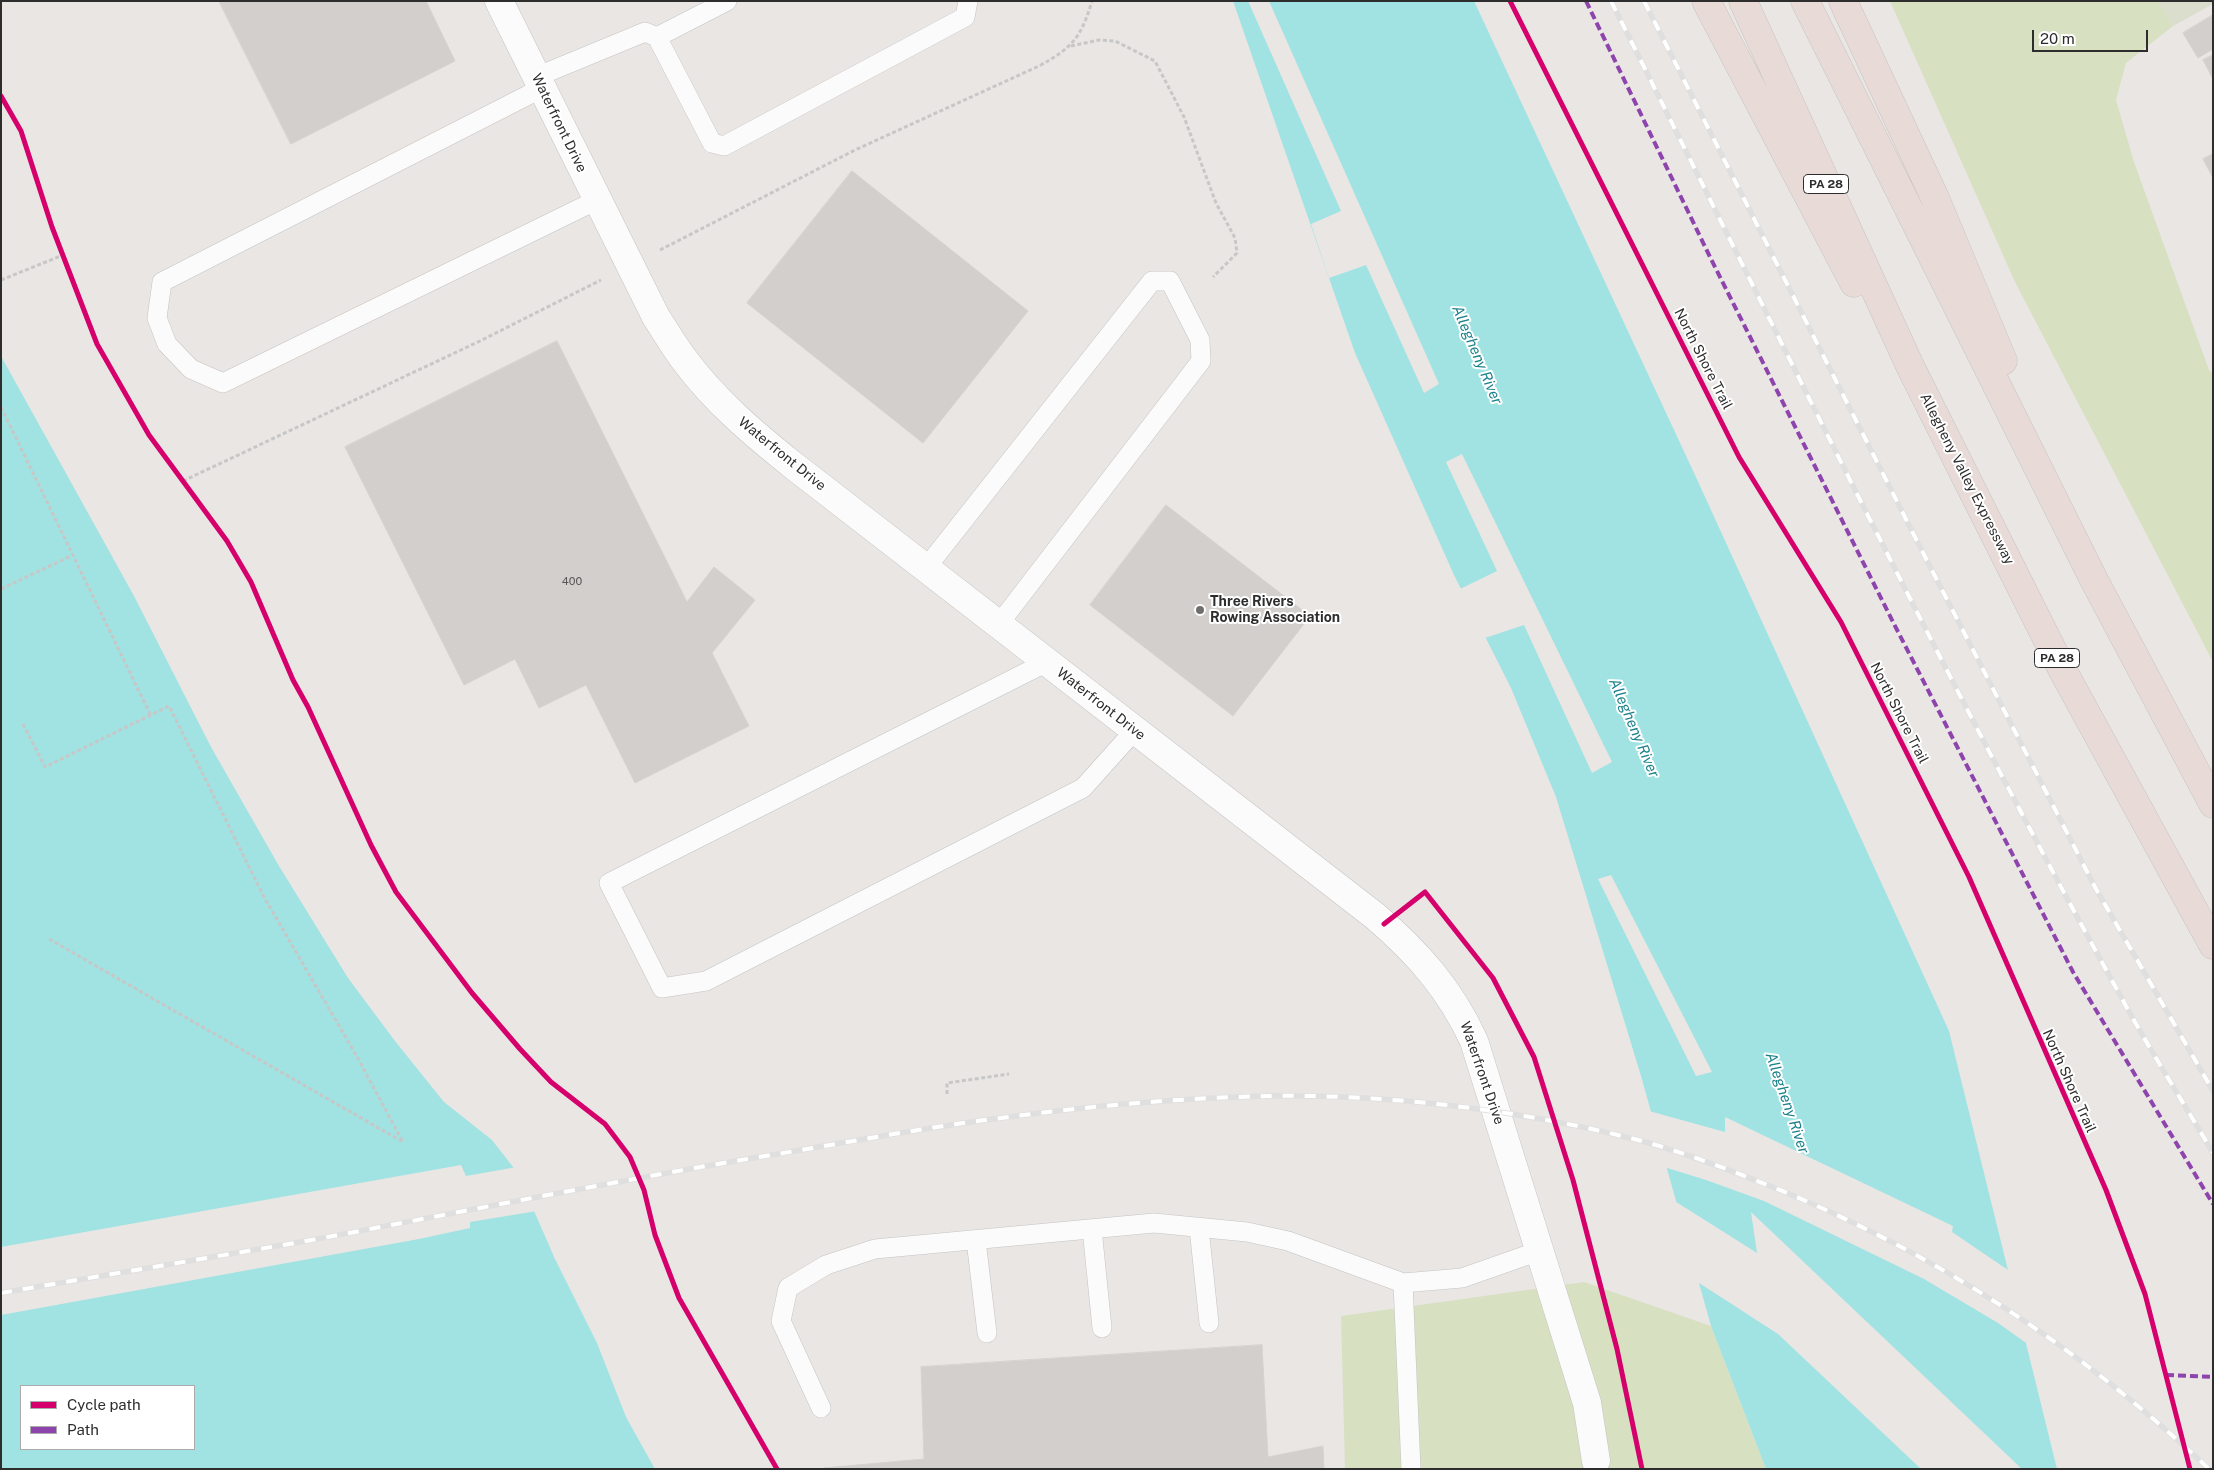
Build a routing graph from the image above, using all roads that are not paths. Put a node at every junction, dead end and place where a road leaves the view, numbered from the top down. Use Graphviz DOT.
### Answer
graph roads {
  1 [pos="499,1"];
  2 [pos="727,1"];
  3 [pos="968,1"];
  4 [pos="1706,1"];
  5 [pos="1743,1"];
  6 [pos="1805,1"];
  7 [pos="1843,1"];
  8 [pos="658,37"];
  9 [pos="539,83"];
  10 [pos="598,200"];
  11 [pos="1910,366"];
  12 [pos="926,568"];
  13 [pos="2094,580"];
  14 [pos="999,624"];
  15 [pos="1047,662"];
  16 [pos="1134,730"];
  17 [pos="2213,804"];
  18 [pos="2213,945"];
  19 [pos="1199,1228"];
  20 [pos="1092,1229"];
  21 [pos="976,1240"];
  22 [pos="1539,1251"];
  23 [pos="1403,1283"];
  24 [pos="1209,1324"];
  25 [pos="1102,1328"];
  26 [pos="986,1333"];
  27 [pos="821,1408"];
  28 [pos="1597,1465"];
  29 [pos="1411,1469"];
  1 -- 9 [label="street, Waterfront Drive"];
  2 -- 8 [label="lane"];
  3 -- 8 [label="lane"];
  4 -- 11 [label="highway"];
  5 -- 11 [label="highway, Allegheny Valley Expressway / PA 28"];
  6 -- 13 [label="highway"];
  7 -- 13 [label="highway"];
  8 -- 9 [label="lane"];
  9 -- 10 [label="street, Waterfront Drive"];
  9 -- 10 [label="lane"];
  10 -- 12 [label="street, Waterfront Drive"];
  11 -- 18 [label="highway, Allegheny Valley Expressway / PA 28"];
  12 -- 14 [label="street, Waterfront Drive"];
  12 -- 14 [label="lane"];
  13 -- 17 [label="highway"];
  14 -- 15 [label="street, Waterfront Drive"];
  15 -- 16 [label="street, Waterfront Drive"];
  15 -- 16 [label="lane"];
  16 -- 22 [label="street, Waterfront Drive"];
  19 -- 20 [label="lane"];
  19 -- 23 [label="lane"];
  19 -- 24 [label="lane"];
  20 -- 21 [label="lane"];
  20 -- 25 [label="lane"];
  21 -- 26 [label="lane"];
  21 -- 27 [label="lane"];
  22 -- 23 [label="lane"];
  22 -- 28 [label="street, Waterfront Drive"];
  23 -- 29 [label="lane"];
}
